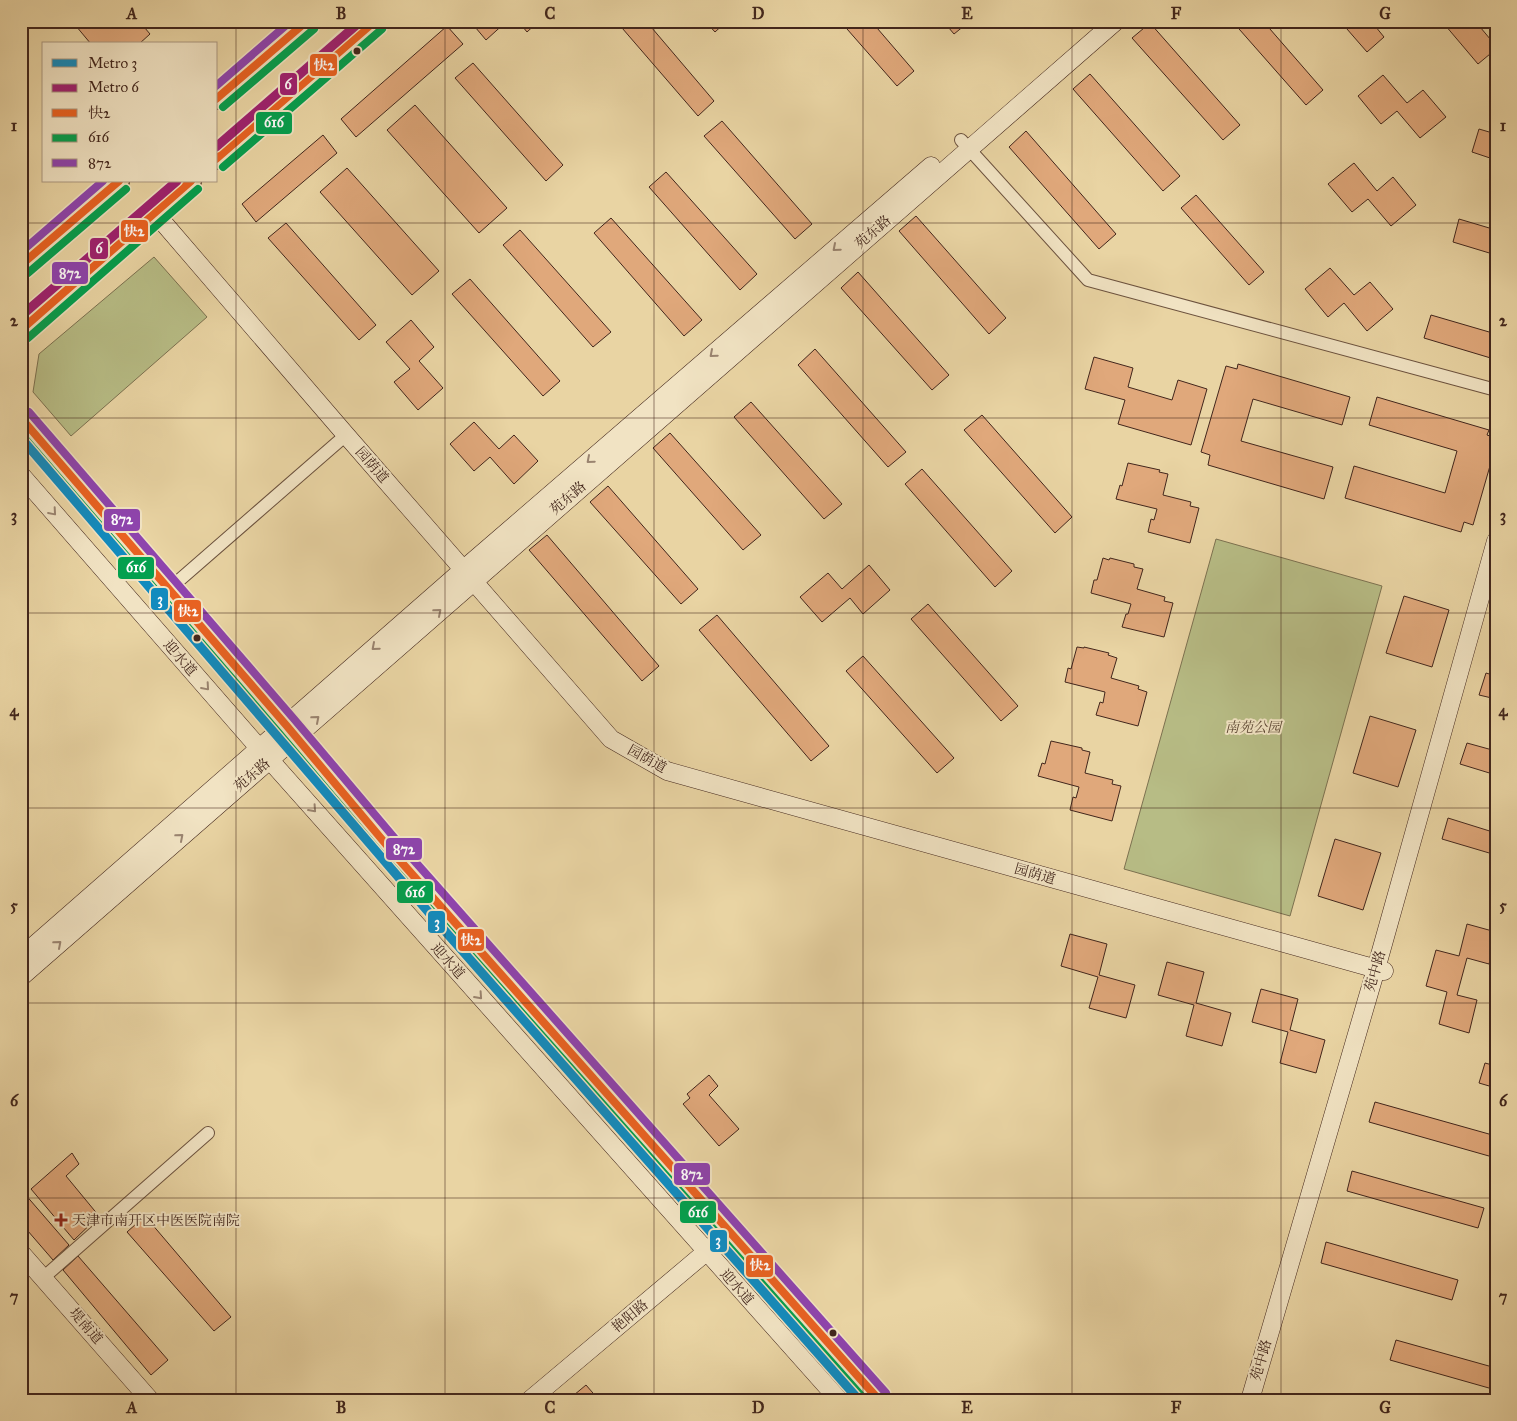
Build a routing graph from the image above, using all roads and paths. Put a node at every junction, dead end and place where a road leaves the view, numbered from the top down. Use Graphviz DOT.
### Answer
graph roads {
  1 [pos="307,21"];
  2 [pos="375,21"];
  3 [pos="1098,21"];
  4 [pos="1116,21"];
  5 [pos="218,96"];
  6 [pos="965,144"];
  7 [pos="218,157"];
  8 [pos="119,182"];
  9 [pos="190,182"];
  10 [pos="155,213"];
  11 [pos="21,265"];
  12 [pos="21,330"];
  13 [pos="1496,390"];
  14 [pos="21,418"];
  15 [pos="346,435"];
  16 [pos="21,475"];
  17 [pos="1496,541"];
  18 [pos="469,575"];
  19 [pos="1496,578"];
  20 [pos="168,590"];
  21 [pos="291,731"];
  22 [pos="264,754"];
  23 [pos="21,957"];
  24 [pos="1380,970"];
  25 [pos="21,977"];
  26 [pos="208,1133"];
  27 [pos="729,1231"];
  28 [pos="706,1252"];
  29 [pos="21,1253"];
  30 [pos="43,1278"];
  31 [pos="150,1400"];
  32 [pos="530,1400"];
  33 [pos="839,1400"];
  34 [pos="879,1400"];
  35 [pos="1250,1400"];
  36 [pos="1257,1400"];
  1 -- 5 [label="main road"];
  2 -- 7 [label="main road"];
  3 -- 6 [label="street, 苑东路"];
  4 -- 6 [label="street, 苑东路"];
  6 -- 13 [label="street"];
  6 -- 18 [label="street, 苑东路"];
  8 -- 11 [label="main road"];
  9 -- 10 [label="main road"];
  10 -- 12 [label="main road"];
  10 -- 15 [label="street, 园荫道"];
  14 -- 20 [label="street"];
  15 -- 18 [label="street, 园荫道"];
  15 -- 20 [label="street"];
  16 -- 22 [label="street, 迎水道, one-way"];
  17 -- 24 [label="street, 苑中路"];
  18 -- 21 [label="street, 苑东路"];
  18 -- 24 [label="street, 园荫道"];
  19 -- 24 [label="street, 苑中路"];
  20 -- 21 [label="street"];
  21 -- 22 [label="street, 苑东路"];
  21 -- 27 [label="street"];
  22 -- 23 [label="street, 苑东路"];
  25 -- 22 [label="street, 苑东路, one-way"];
  22 -- 28 [label="street, 迎水道, one-way"];
  24 -- 35 [label="street, 苑中路"];
  24 -- 36 [label="street, 苑中路"];
  26 -- 30 [label="street"];
  27 -- 28 [label="street, 艳阳路"];
  27 -- 34 [label="street"];
  28 -- 32 [label="street, 艳阳路"];
  28 -- 33 [label="street, 迎水道"];
  29 -- 30 [label="street, 堤南道"];
  30 -- 31 [label="street, 堤南道"];
}
